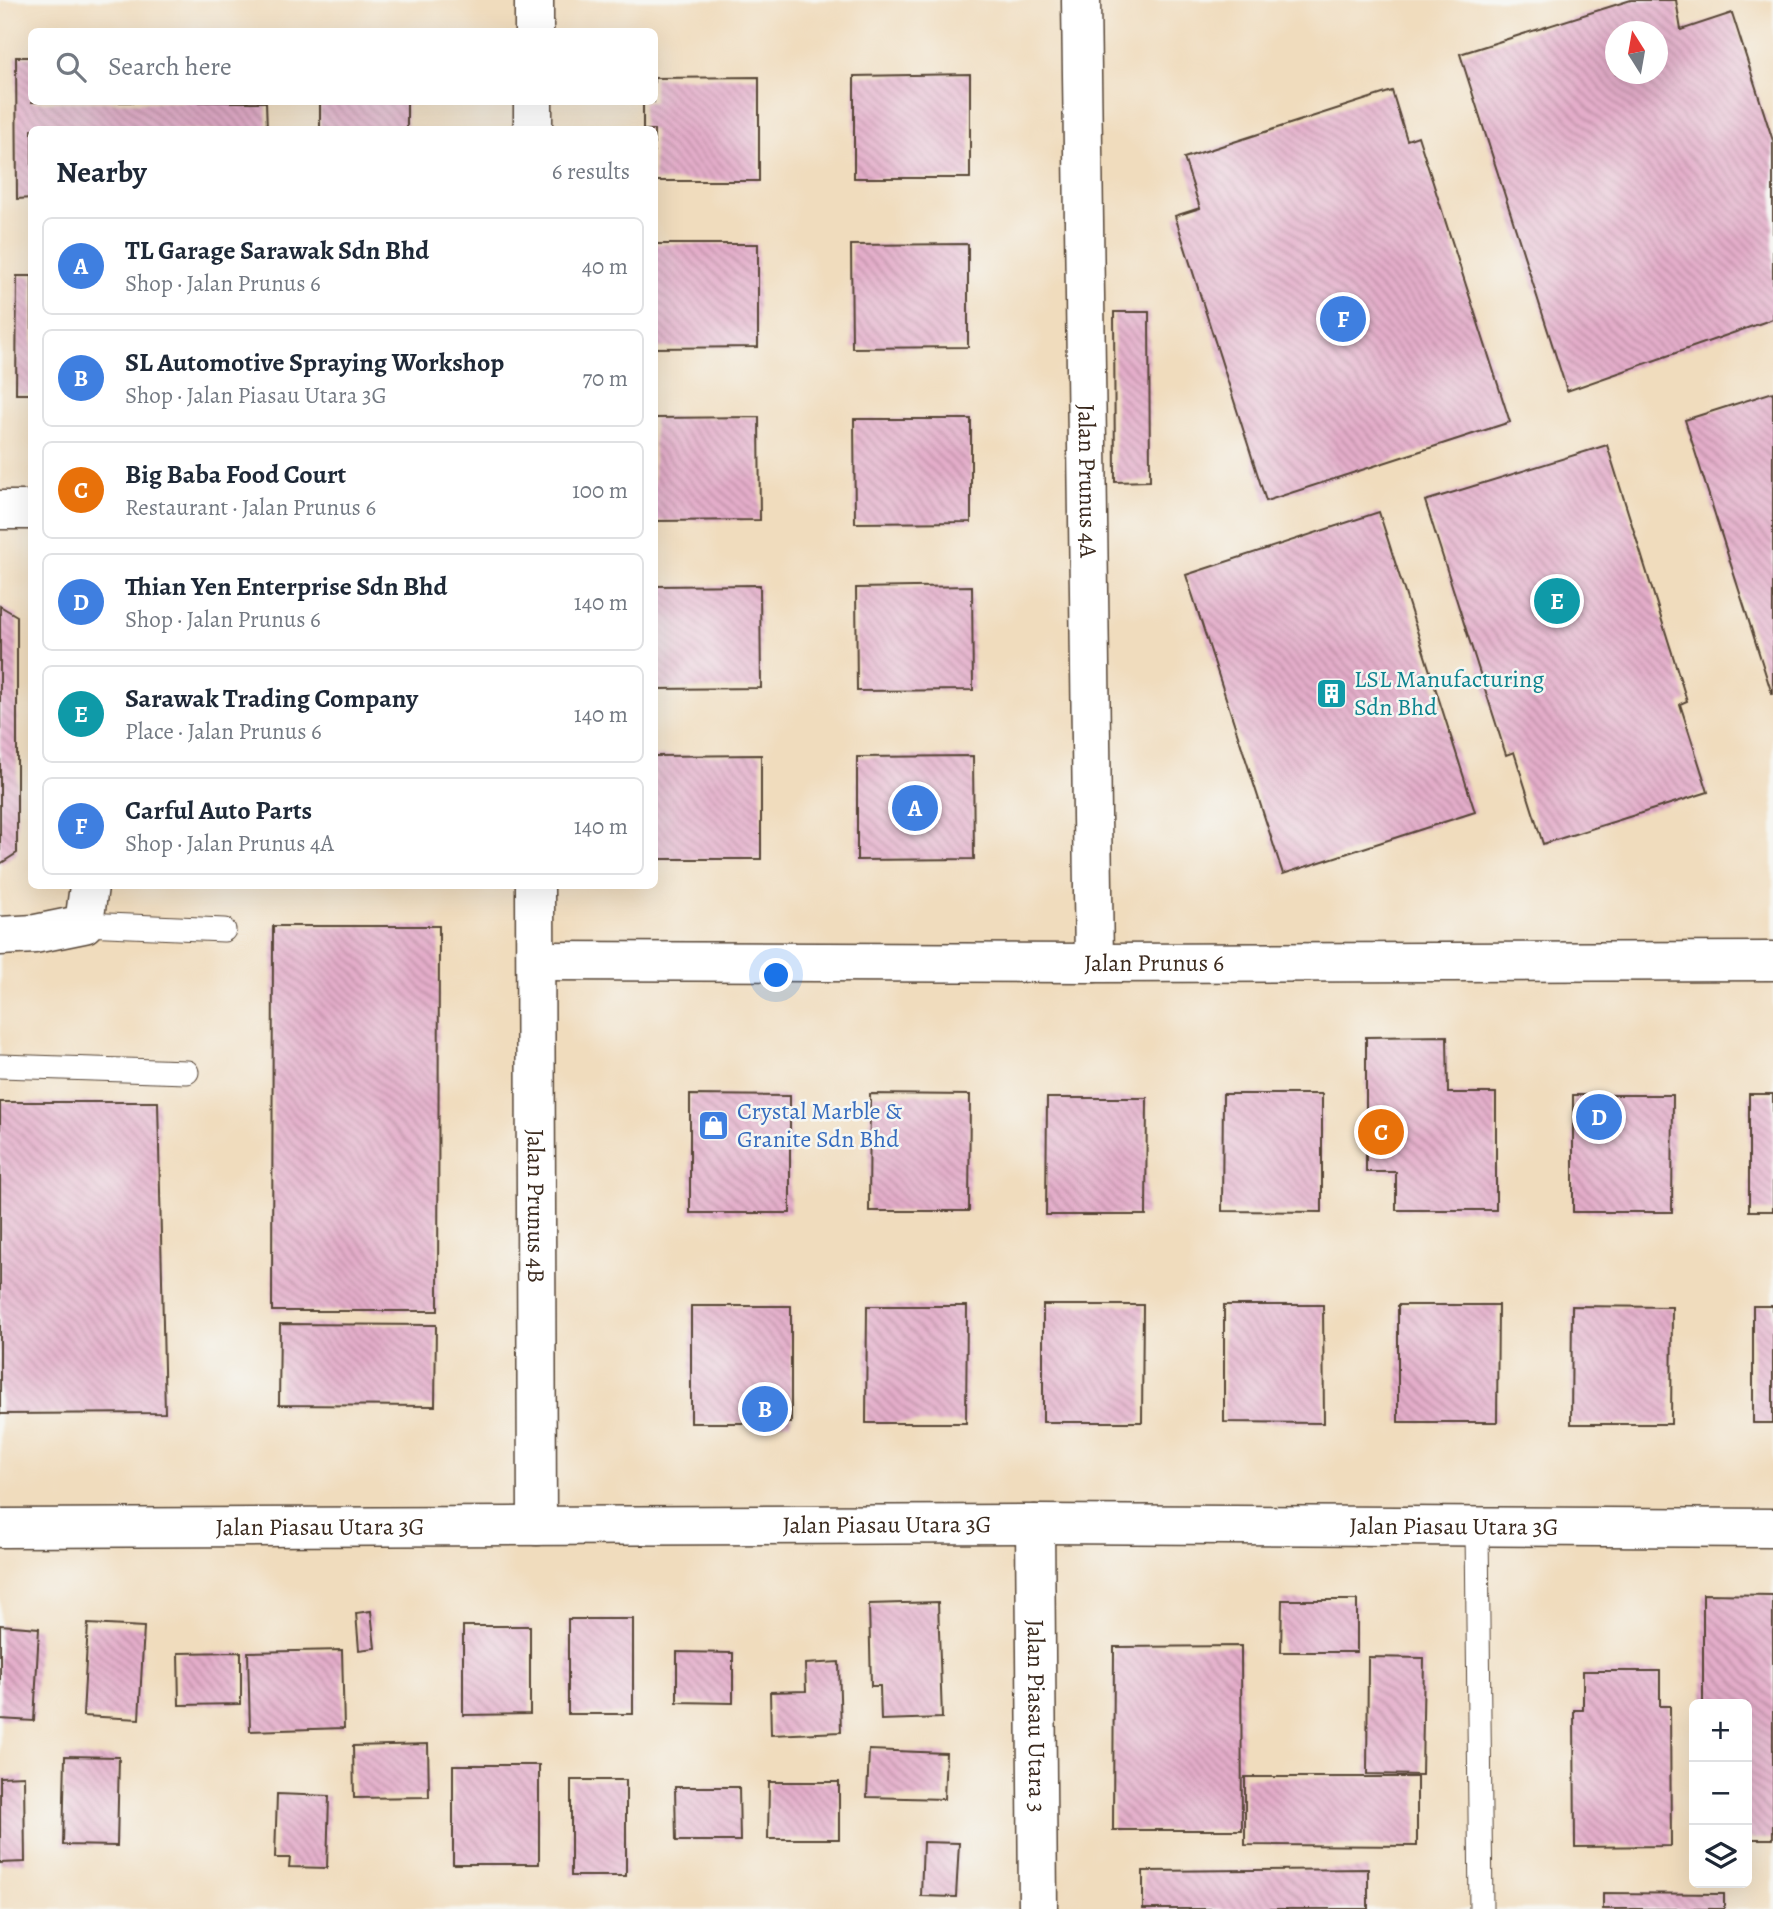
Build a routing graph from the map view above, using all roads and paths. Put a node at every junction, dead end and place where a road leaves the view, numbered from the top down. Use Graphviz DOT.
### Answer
graph roads {
  1 [pos="534,0"];
  2 [pos="1081,0"];
  3 [pos="534,28"];
  4 [pos="533,105"];
  5 [pos="533,126"];
  6 [pos="0,510"];
  7 [pos="28,510"];
  8 [pos="89,889"];
  9 [pos="535,889"];
  10 [pos="84,925"];
  11 [pos="225,930"];
  12 [pos="0,936"];
  13 [pos="536,961"];
  14 [pos="1773,961"];
  15 [pos="1094,963"];
  16 [pos="0,1066"];
  17 [pos="187,1072"];
  18 [pos="1035,1524"];
  19 [pos="537,1526"];
  20 [pos="1478,1527"];
  21 [pos="0,1528"];
  22 [pos="1773,1528"];
  23 [pos="1038,1909"];
  24 [pos="1481,1909"];
  1 -- 3 [label="street"];
  2 -- 15 [label="street, Jalan Prunus 4A"];
  4 -- 5 [label="street"];
  6 -- 7 [label="street"];
  8 -- 10 [label="street"];
  9 -- 13 [label="street, Jalan Prunus 4B"];
  10 -- 11 [label="lane"];
  10 -- 12 [label="street"];
  13 -- 15 [label="street, Jalan Prunus 6"];
  13 -- 19 [label="street, Jalan Prunus 4B"];
  14 -- 15 [label="street, Jalan Prunus 6"];
  16 -- 17 [label="lane"];
  18 -- 19 [label="street, Jalan Piasau Utara 3G"];
  18 -- 20 [label="street, Jalan Piasau Utara 3G"];
  18 -- 23 [label="street, Jalan Piasau Utara 3"];
  19 -- 21 [label="street, Jalan Piasau Utara 3G"];
  20 -- 22 [label="street, Jalan Piasau Utara 3G"];
  20 -- 24 [label="lane"];
}
